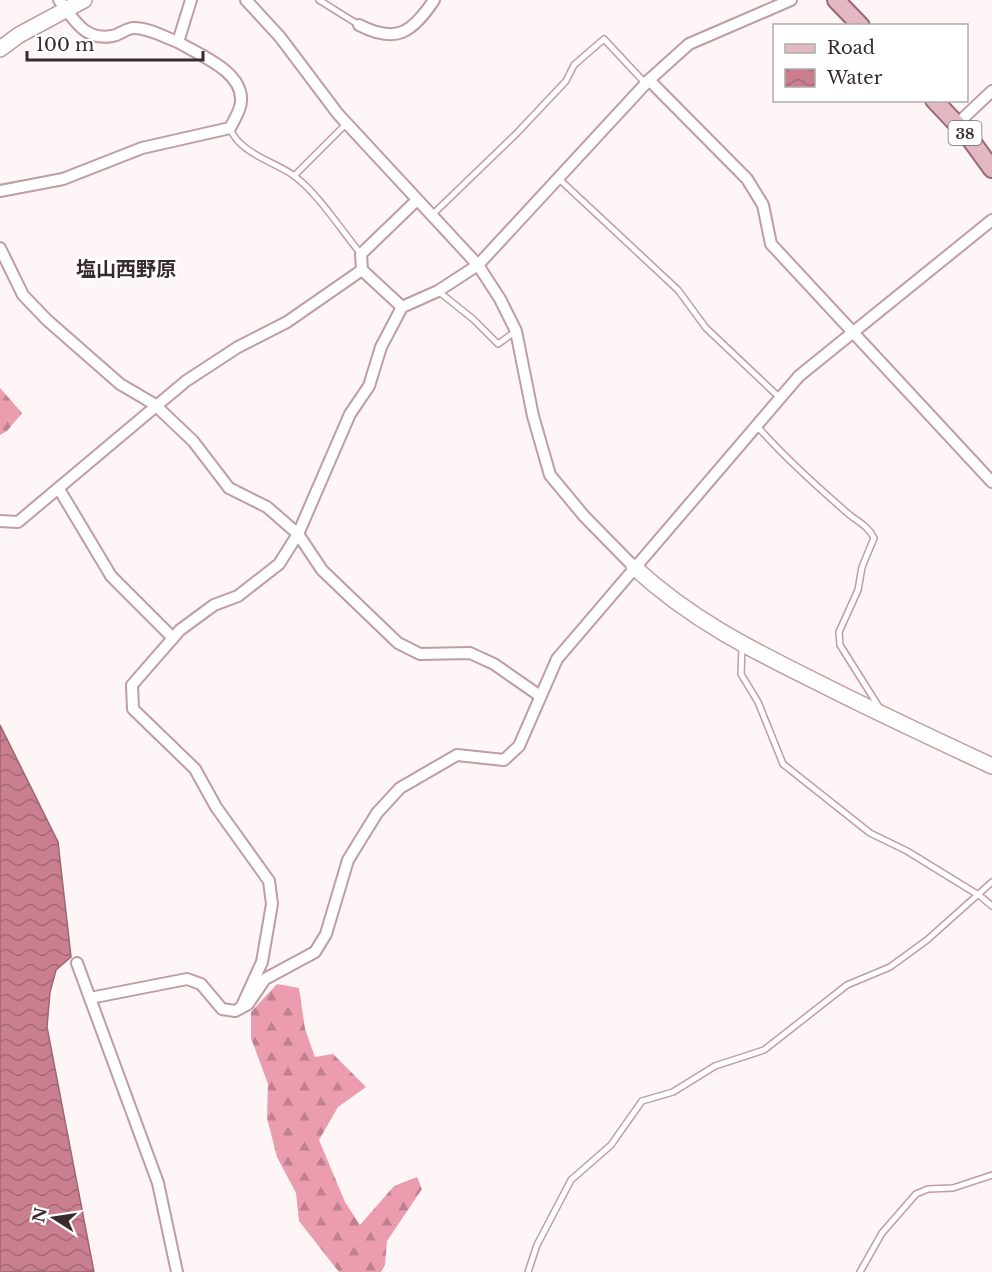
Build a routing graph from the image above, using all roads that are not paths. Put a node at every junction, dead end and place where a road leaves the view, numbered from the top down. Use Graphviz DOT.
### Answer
graph roads {
  1 [pos="84,0"];
  2 [pos="191,0"];
  3 [pos="246,0"];
  4 [pos="319,0"];
  5 [pos="434,0"];
  6 [pos="791,0"];
  7 [pos="836,0"];
  8 [pos="63,4"];
  9 [pos="859,24"];
  10 [pos="359,25"];
  11 [pos="178,42"];
  12 [pos="0,49"];
  13 [pos="648,82"];
  14 [pos="992,91"];
  15 [pos="936,102"];
  16 [pos="347,123"];
  17 [pos="957,124"];
  18 [pos="230,128"];
  19 [pos="992,169"];
  20 [pos="294,176"];
  21 [pos="558,178"];
  22 [pos="0,191"];
  23 [pos="417,200"];
  24 [pos="431,216"];
  25 [pos="992,220"];
  26 [pos="0,248"];
  27 [pos="361,254"];
  28 [pos="478,265"];
  29 [pos="362,270"];
  30 [pos="438,291"];
  31 [pos="402,307"];
  32 [pos="516,331"];
  33 [pos="852,333"];
  34 [pos="780,398"];
  35 [pos="154,404"];
  36 [pos="757,425"];
  37 [pos="992,482"];
  38 [pos="59,489"];
  39 [pos="0,521"];
  40 [pos="297,534"];
  41 [pos="634,567"];
  42 [pos="173,638"];
  43 [pos="742,645"];
  44 [pos="540,696"];
  45 [pos="885,716"];
  46 [pos="992,766"];
  47 [pos="992,882"];
  48 [pos="980,896"];
  49 [pos="992,906"];
  50 [pos="77,963"];
  51 [pos="90,998"];
  52 [pos="241,1008"];
  53 [pos="992,1175"];
  54 [pos="177,1272"];
  55 [pos="528,1272"];
  56 [pos="860,1272"];
  1 -- 8 [label="street"];
  2 -- 11 [label="street"];
  3 -- 16 [label="street"];
  4 -- 10 [label="lane"];
  5 -- 10 [label="street"];
  6 -- 13 [label="street"];
  7 -- 9 [label="main road"];
  8 -- 11 [label="street"];
  8 -- 12 [label="street"];
  11 -- 18 [label="street"];
  13 -- 21 [label="street"];
  13 -- 24 [label="lane"];
  13 -- 33 [label="street"];
  14 -- 17 [label="street"];
  15 -- 17 [label="main road, 38"];
  16 -- 20 [label="lane"];
  16 -- 23 [label="street"];
  17 -- 19 [label="main road, 38"];
  18 -- 20 [label="lane"];
  18 -- 22 [label="street"];
  20 -- 27 [label="lane"];
  21 -- 28 [label="street"];
  21 -- 34 [label="lane"];
  23 -- 24 [label="street"];
  23 -- 27 [label="street"];
  24 -- 28 [label="street"];
  25 -- 33 [label="street"];
  26 -- 35 [label="street"];
  27 -- 29 [label="street"];
  28 -- 30 [label="street"];
  28 -- 32 [label="street"];
  29 -- 31 [label="street"];
  29 -- 35 [label="street"];
  30 -- 31 [label="street"];
  30 -- 32 [label="lane"];
  31 -- 40 [label="street"];
  32 -- 41 [label="street"];
  33 -- 34 [label="street"];
  33 -- 37 [label="street"];
  34 -- 36 [label="street"];
  35 -- 38 [label="street"];
  35 -- 40 [label="street"];
  36 -- 41 [label="street"];
  36 -- 45 [label="lane"];
  38 -- 39 [label="street"];
  38 -- 42 [label="street"];
  40 -- 42 [label="street"];
  40 -- 44 [label="street"];
  41 -- 43 [label="street"];
  41 -- 44 [label="street"];
  42 -- 52 [label="street"];
  43 -- 45 [label="street"];
  43 -- 48 [label="lane"];
  44 -- 52 [label="street"];
  45 -- 46 [label="street"];
  47 -- 48 [label="lane"];
  48 -- 49 [label="lane"];
  48 -- 55 [label="lane"];
  50 -- 51 [label="street"];
  51 -- 52 [label="street"];
  51 -- 54 [label="street"];
  53 -- 56 [label="lane"];
}
